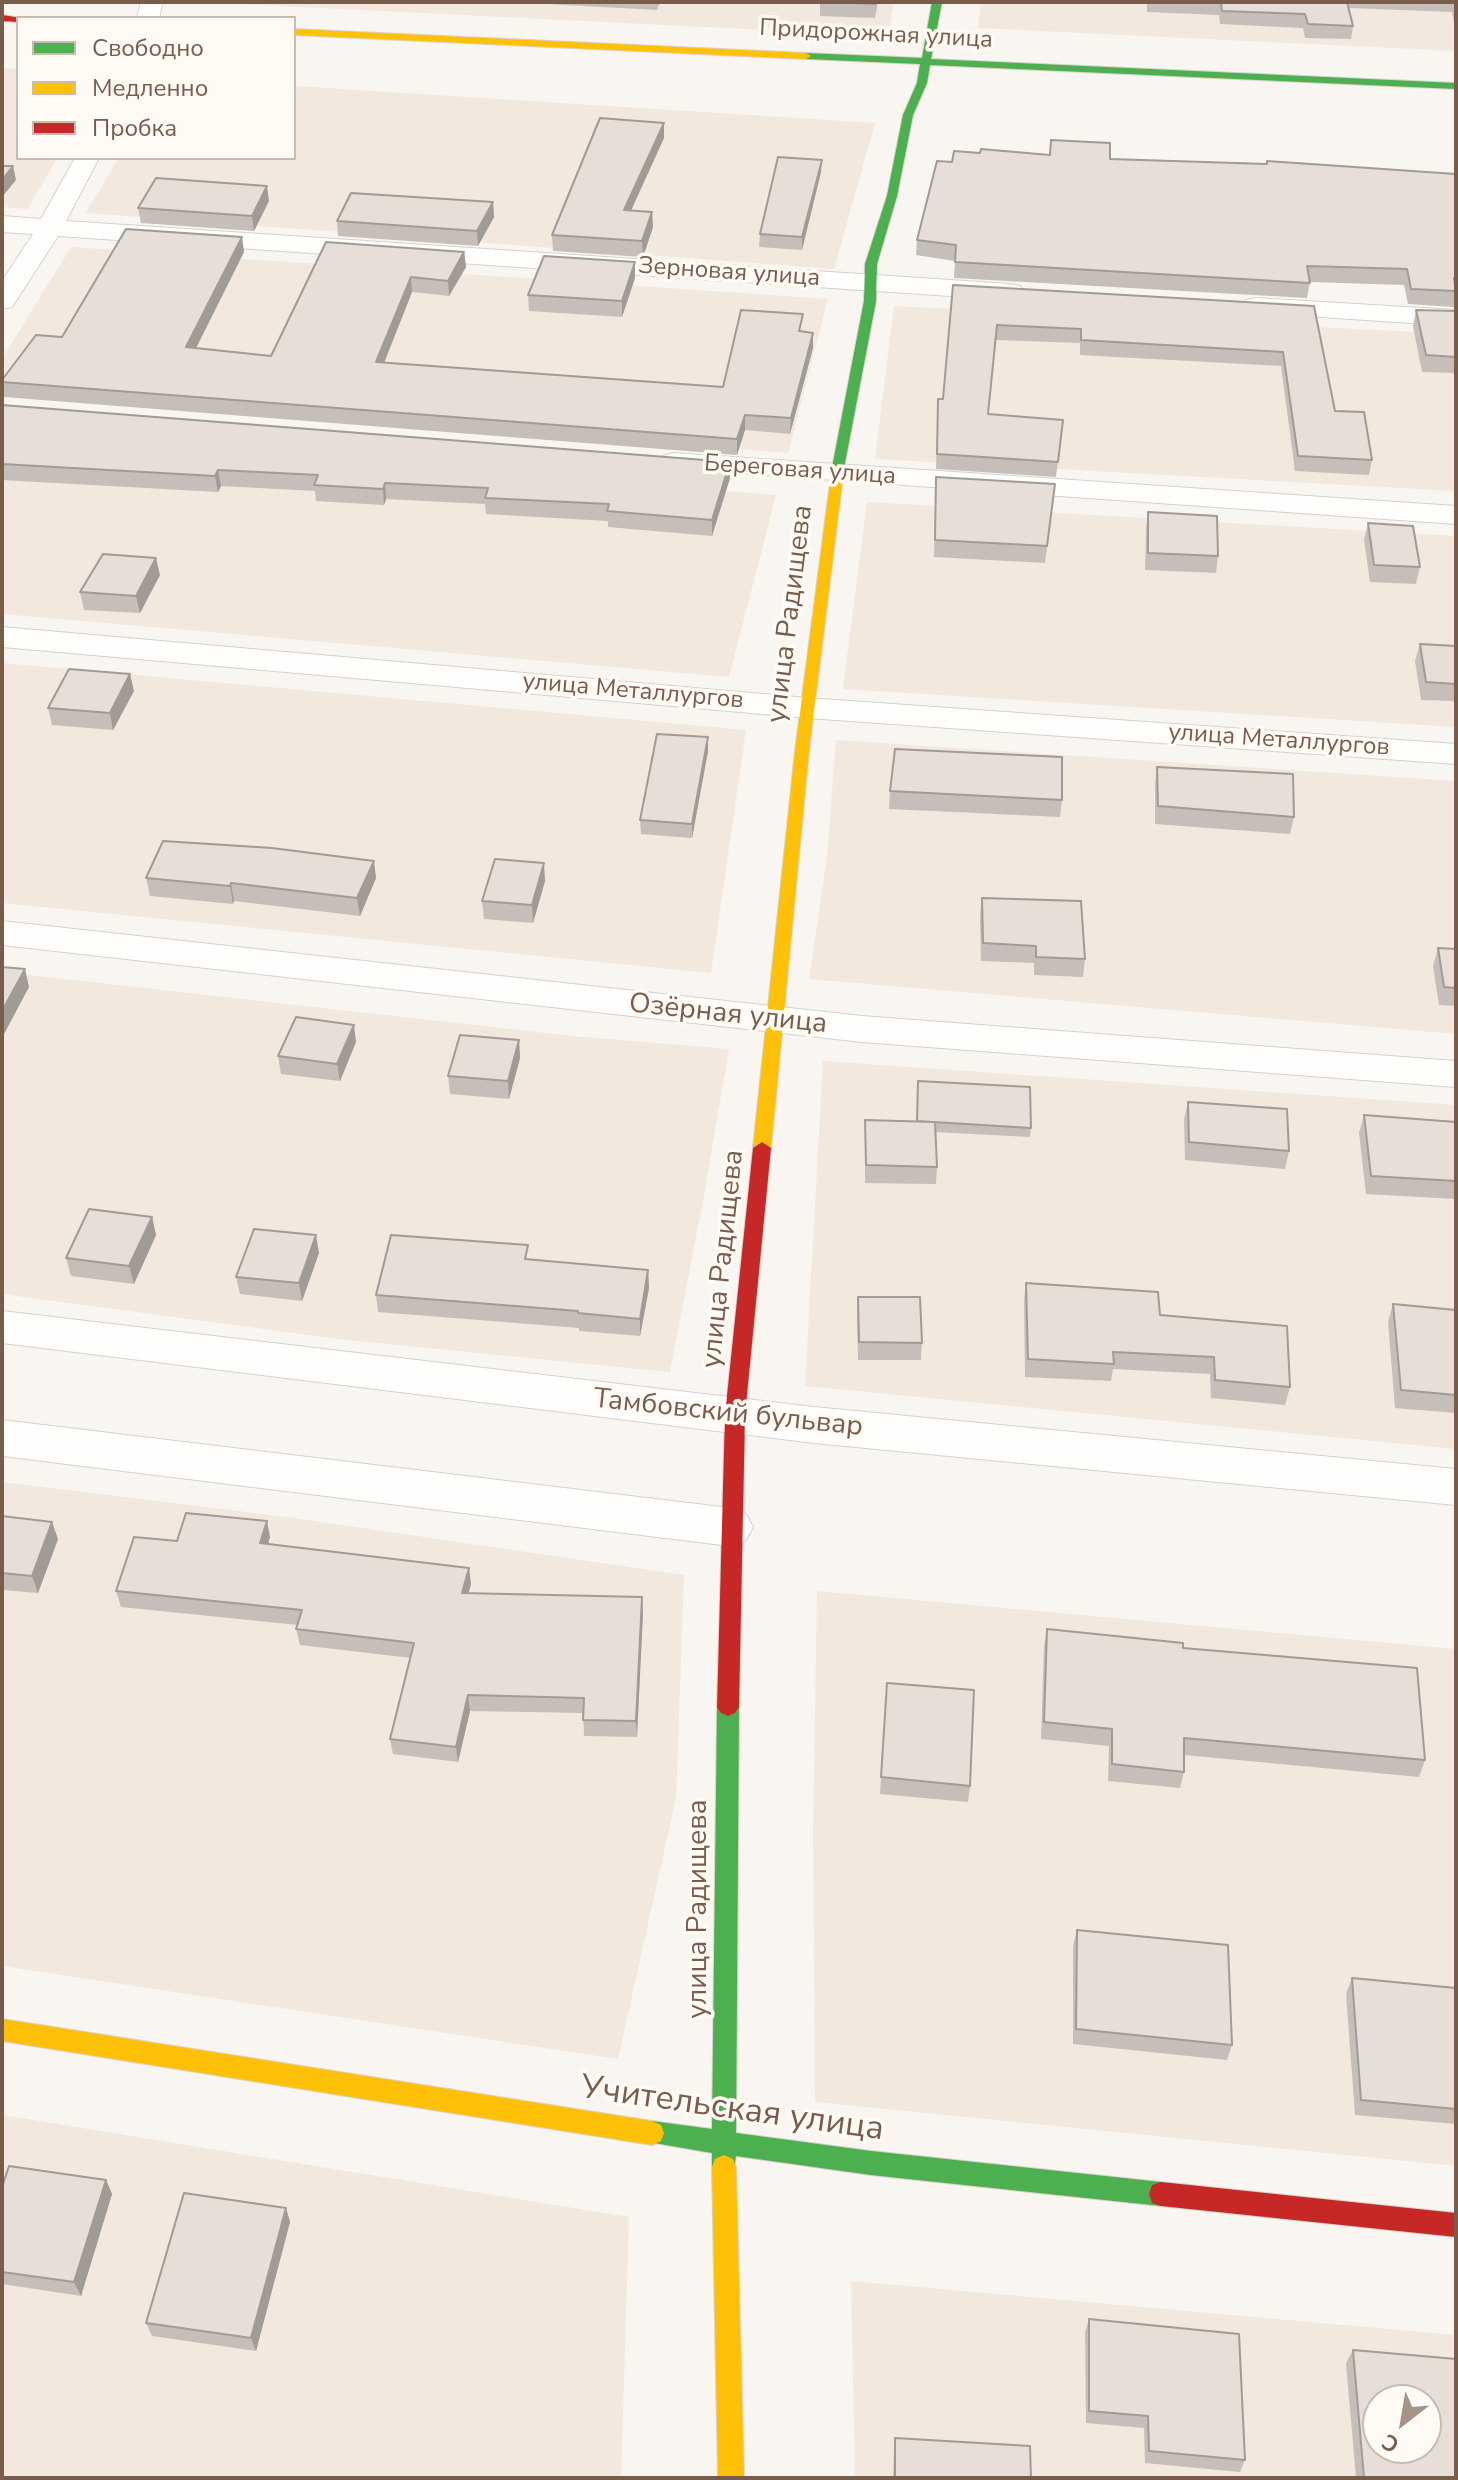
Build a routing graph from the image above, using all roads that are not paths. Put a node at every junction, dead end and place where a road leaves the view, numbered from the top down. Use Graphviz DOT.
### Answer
graph roads {
  1 [pos="937,2"];
  2 [pos="296,32"];
  3 [pos="927,62"];
  4 [pos="1456,86"];
  5 [pos="86,160"];
  6 [pos="2,224"];
  7 [pos="49,228"];
  8 [pos="871,283"];
  9 [pos="1034,293"];
  10 [pos="2,301"];
  11 [pos="1237,305"];
  12 [pos="1456,318"];
  13 [pos="652,460"];
  14 [pos="838,475"];
  15 [pos="1456,515"];
  16 [pos="2,637"];
  17 [pos="808,708"];
  18 [pos="1456,754"];
  19 [pos="2,933"];
  20 [pos="777,1021"];
  21 [pos="1456,1074"];
  22 [pos="2,1327"];
  23 [pos="735,1415"];
  24 [pos="2,1438"];
  25 [pos="1456,1487"];
  26 [pos="730,1527"];
  27 [pos="2,2030"];
  28 [pos="724,2143"];
  29 [pos="1456,2225"];
  30 [pos="731,2478"];
  1 -- 3 [label="street, улица Радищева"];
  2 -- 3 [label="street, Придорожная улица"];
  3 -- 4 [label="street, Придорожная улица"];
  3 -- 8 [label="street, улица Радищева"];
  5 -- 7 [label="street"];
  6 -- 7 [label="street, Зерновая улица"];
  7 -- 8 [label="street, Зерновая улица"];
  7 -- 10 [label="street"];
  8 -- 9 [label="street, Зерновая улица"];
  8 -- 14 [label="street, улица Радищева"];
  11 -- 12 [label="street"];
  13 -- 14 [label="street, Береговая улица"];
  14 -- 15 [label="street, Береговая улица"];
  14 -- 17 [label="street, улица Радищева"];
  16 -- 17 [label="street, улица Металлургов"];
  17 -- 18 [label="street, улица Металлургов"];
  17 -- 20 [label="street, улица Радищева"];
  19 -- 20 [label="street, Озёрная улица"];
  20 -- 21 [label="street, Озёрная улица"];
  20 -- 23 [label="street, улица Радищева"];
  22 -- 23 [label="street, Тамбовский бульвар"];
  23 -- 25 [label="street, Тамбовский бульвар"];
  23 -- 26 [label="street, улица Радищева"];
  24 -- 26 [label="street"];
  26 -- 28 [label="street, улица Радищева"];
  27 -- 28 [label="street, Учительская улица"];
  28 -- 29 [label="street, Учительская улица"];
  28 -- 30 [label="street, улица Радищева"];
}
